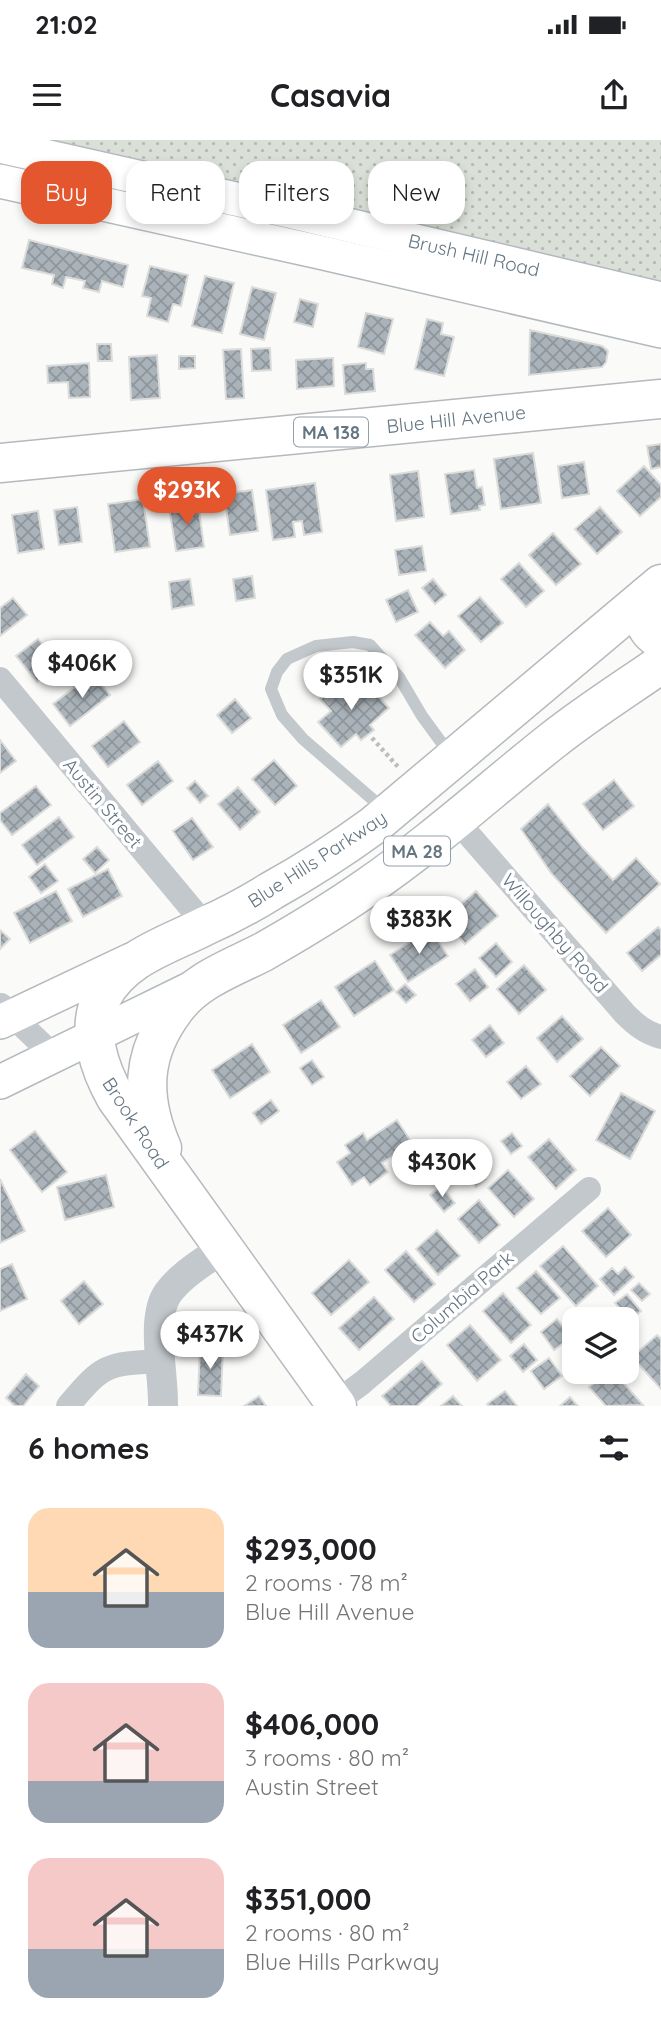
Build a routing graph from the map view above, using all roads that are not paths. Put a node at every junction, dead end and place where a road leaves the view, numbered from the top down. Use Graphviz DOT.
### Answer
graph roads {
  1 [pos="0,146"];
  2 [pos="0,181"];
  3 [pos="661,299"];
  4 [pos="661,331"];
  5 [pos="661,399"];
  6 [pos="0,463"];
  7 [pos="654,590"];
  8 [pos="661,640"];
  9 [pos="587,645"];
  10 [pos="661,664"];
  11 [pos="0,680"];
  12 [pos="616,695"];
  13 [pos="454,760"];
  14 [pos="389,814"];
  15 [pos="456,820"];
  16 [pos="206,926"];
  17 [pos="153,950"];
  18 [pos="200,984"];
  19 [pos="4,1014"];
  20 [pos="95,1036"];
  21 [pos="661,1037"];
  22 [pos="54,1056"];
  23 [pos="0,1082"];
  24 [pos="589,1189"];
  25 [pos="182,1191"];
  26 [pos="223,1248"];
  27 [pos="161,1361"];
  28 [pos="336,1405"];
  29 [pos="68,1406"];
  30 [pos="163,1406"];
  1 -- 3 [label="main road, Brush Hill Road"];
  2 -- 4 [label="main road, Brush Hill Road"];
  5 -- 6 [label="main road, Blue Hill Avenue / MA 138"];
  7 -- 8 [label="main road"];
  7 -- 9 [label="main road, Blue Hills Parkway / MA 28"];
  9 -- 12 [label="main road"];
  9 -- 13 [label="main road, Blue Hills Parkway / MA 28"];
  10 -- 12 [label="main road, MA 28"];
  11 -- 16 [label="street, Austin Street"];
  12 -- 15 [label="main road, MA 28"];
  13 -- 14 [label="main road, Blue Hills Parkway / MA 28"];
  13 -- 14 [label="lane"];
  14 -- 16 [label="main road, Blue Hills Parkway / MA 28"];
  15 -- 18 [label="main road, MA 28"];
  15 -- 21 [label="street, Willoughby Road"];
  16 -- 17 [label="main road, Blue Hills Parkway / MA 28"];
  17 -- 19 [label="main road, Blue Hills Parkway"];
  17 -- 20 [label="main road, Brook Road / MA 28"];
  18 -- 20 [label="main road"];
  18 -- 25 [label="main road, Brook Road / MA 28"];
  19 -- 22 [label="street"];
  20 -- 22 [label="main road"];
  20 -- 25 [label="main road, Brook Road / MA 28"];
  22 -- 23 [label="main road"];
  24 -- 28 [label="street, Columbia Park"];
  25 -- 26 [label="main road, Brook Road / MA 28"];
  26 -- 27 [label="street"];
  26 -- 28 [label="main road, Brook Road / MA 28"];
  27 -- 29 [label="street"];
  27 -- 30 [label="street"];
}
